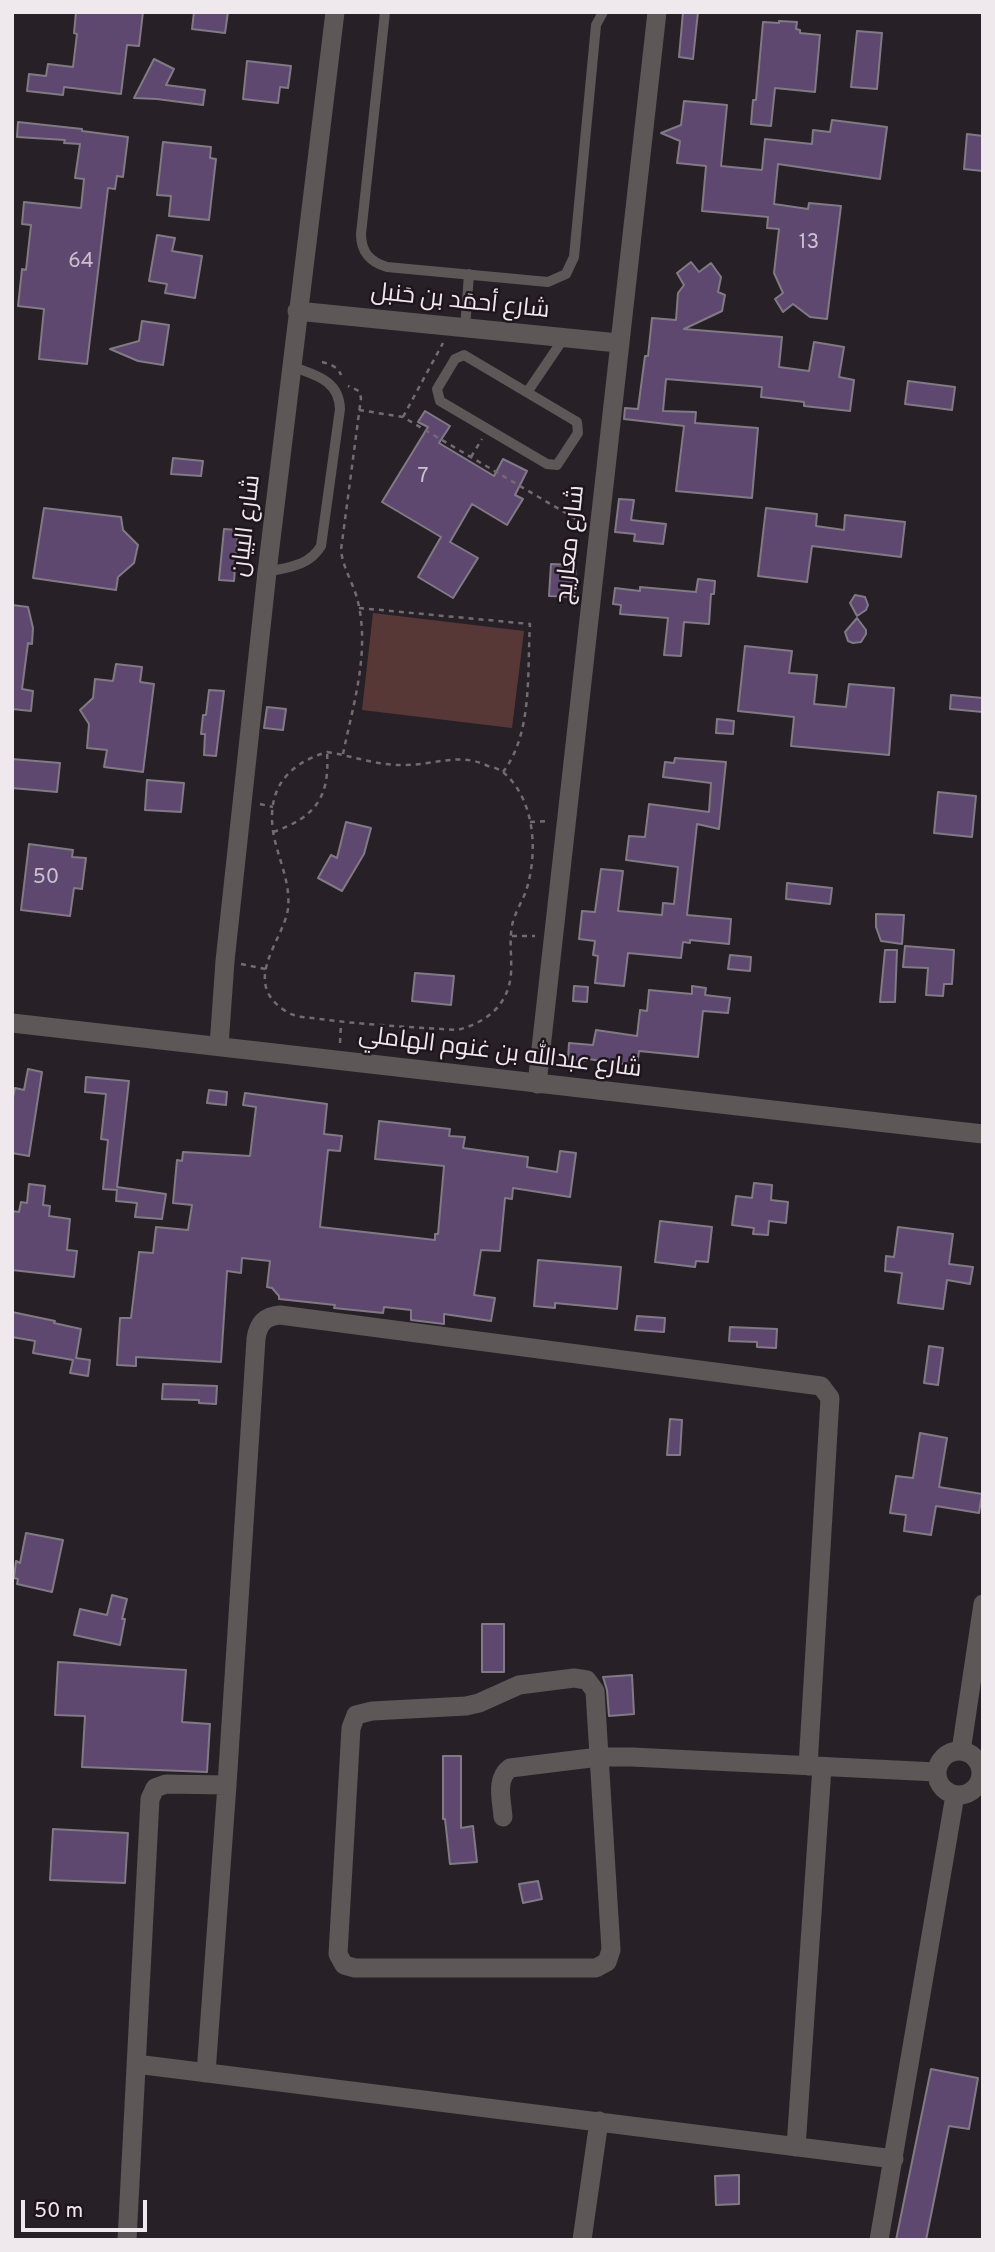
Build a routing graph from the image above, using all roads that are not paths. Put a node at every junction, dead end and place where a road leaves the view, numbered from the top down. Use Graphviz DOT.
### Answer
graph roads {
  1 [pos="335,12"];
  2 [pos="385,12"];
  3 [pos="603,12"];
  4 [pos="657,12"];
  5 [pos="470,274"];
  6 [pos="297,310"];
  7 [pos="458,327"];
  8 [pos="565,338"];
  9 [pos="618,343"];
  10 [pos="292,359"];
  11 [pos="528,391"];
  12 [pos="267,572"];
  13 [pos="12,1023"];
  14 [pos="219,1046"];
  15 [pos="537,1084"];
  16 [pos="983,1134"];
  17 [pos="983,1604"];
  18 [pos="961,1751"];
  19 [pos="599,1757"];
  20 [pos="815,1767"];
  21 [pos="936,1772"];
  22 [pos="982,1774"];
  23 [pos="227,1786"];
  24 [pos="955,1795"];
  25 [pos="503,1817"];
  26 [pos="136,2064"];
  27 [pos="206,2073"];
  28 [pos="599,2121"];
  29 [pos="796,2147"];
  30 [pos="894,2158"];
  31 [pos="127,2240"];
  32 [pos="582,2240"];
  33 [pos="879,2240"];
  1 -- 6 [label="street, شارع البيان"];
  2 -- 5 [label="lane"];
  3 -- 5 [label="lane"];
  4 -- 9 [label="street, شارع معاريج"];
  5 -- 7 [label="lane"];
  6 -- 7 [label="street, شارع أحمَد بن حَنبل"];
  6 -- 10 [label="street, شارع البيان"];
  7 -- 8 [label="street, شارع أحمَد بن حَنبل"];
  8 -- 9 [label="street, شارع أحمَد بن حَنبل"];
  8 -- 11 [label="lane"];
  9 -- 15 [label="street, شارع معاريج"];
  10 -- 12 [label="street, شارع البيان"];
  10 -- 12 [label="lane"];
  11 -- 11 [label="lane"];
  12 -- 14 [label="street, شارع البيان"];
  13 -- 14 [label="street, شارع عبدالله بن غنوم الهاملي"];
  14 -- 15 [label="street, شارع عبدالله بن غنوم الهاملي"];
  15 -- 16 [label="street, شارع عبدالله بن غنوم الهاملي"];
  17 -- 18 [label="street"];
  18 -- 21 [label="street"];
  18 -- 22 [label="street"];
  19 -- 19 [label="street"];
  19 -- 20 [label="street"];
  19 -- 25 [label="street"];
  20 -- 21 [label="street"];
  20 -- 23 [label="street"];
  20 -- 29 [label="street"];
  21 -- 24 [label="street"];
  22 -- 24 [label="street"];
  23 -- 26 [label="street"];
  23 -- 27 [label="street"];
  24 -- 30 [label="street"];
  26 -- 27 [label="street"];
  26 -- 31 [label="street"];
  27 -- 28 [label="street"];
  28 -- 29 [label="street"];
  28 -- 32 [label="street"];
  29 -- 30 [label="street"];
  30 -- 33 [label="street"];
}
